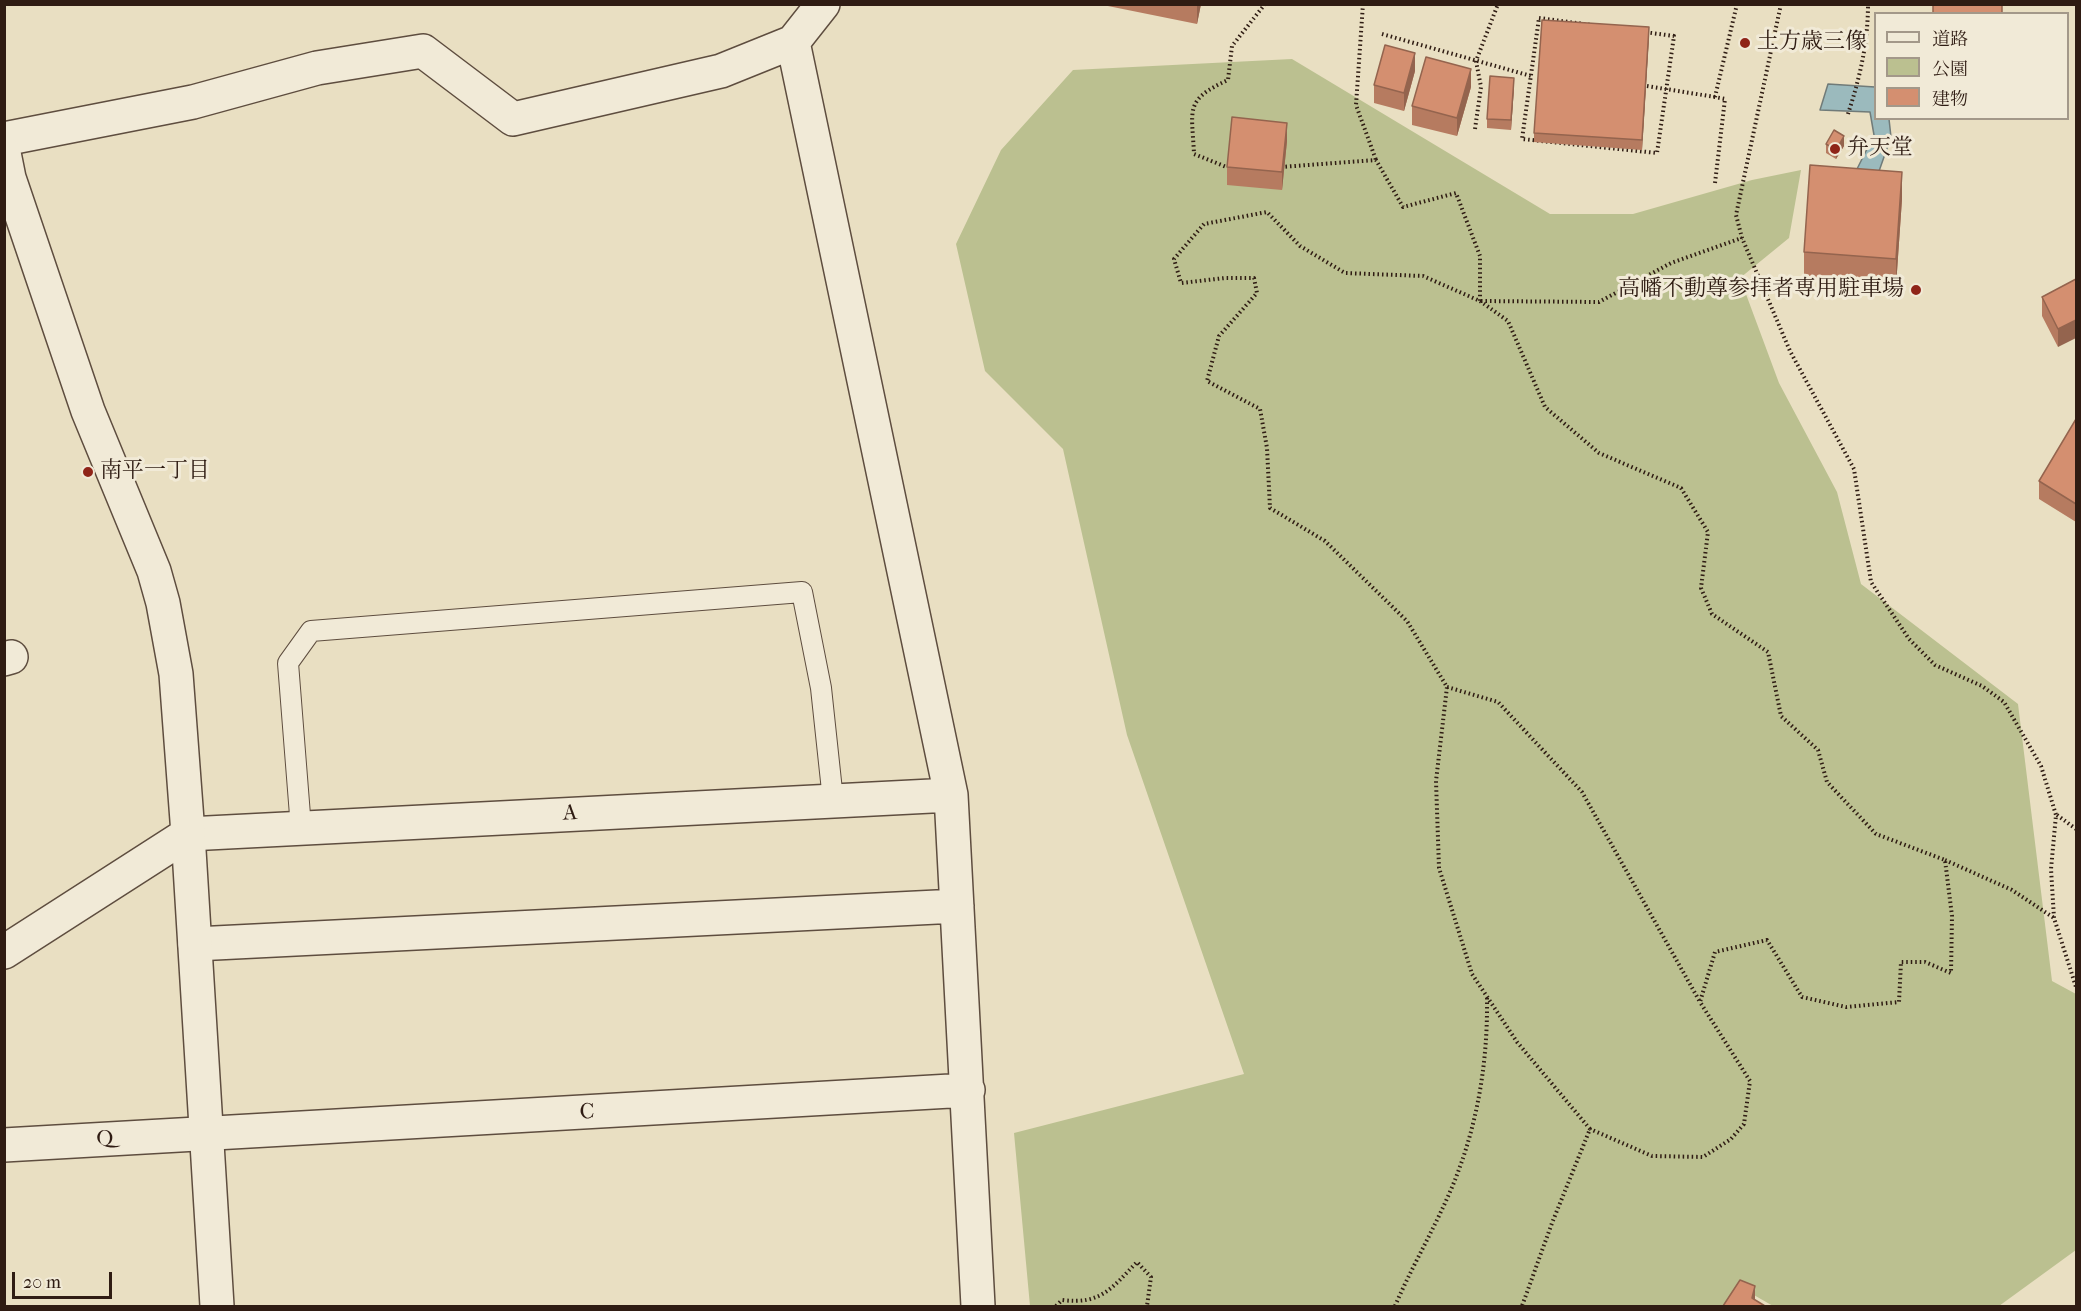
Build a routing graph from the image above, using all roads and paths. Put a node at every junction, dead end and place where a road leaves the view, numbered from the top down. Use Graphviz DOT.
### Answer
graph roads {
  1 [pos="823,4"];
  2 [pos="1265,4"];
  3 [pos="1363,4"];
  4 [pos="1498,4"];
  5 [pos="1737,4"];
  6 [pos="1781,4"];
  7 [pos="1868,4"];
  8 [pos="1382,34"];
  9 [pos="793,42"];
  10 [pos="1476,61"];
  11 [pos="1531,76"];
  12 [pos="1647,86"];
  13 [pos="1667,88"];
  14 [pos="1715,97"];
  15 [pos="1848,114"];
  16 [pos="1475,129"];
  17 [pos="4,139"];
  18 [pos="1376,160"];
  19 [pos="1270,168"];
  20 [pos="1235,170"];
  21 [pos="6,172"];
  22 [pos="1715,183"];
  23 [pos="1742,238"];
  24 [pos="1480,301"];
  25 [pos="1448,687"];
  26 [pos="951,795"];
  27 [pos="832,800"];
  28 [pos="2056,815"];
  29 [pos="301,828"];
  30 [pos="2076,829"];
  31 [pos="189,834"];
  32 [pos="1945,860"];
  33 [pos="957,906"];
  34 [pos="2054,918"];
  35 [pos="195,944"];
  36 [pos="4,952"];
  37 [pos="2076,987"];
  38 [pos="1487,997"];
  39 [pos="1700,1002"];
  40 [pos="968,1090"];
  41 [pos="1590,1129"];
  42 [pos="206,1136"];
  43 [pos="4,1145"];
  44 [pos="217,1306"];
  45 [pos="971,1306"];
  46 [pos="1056,1306"];
  47 [pos="1147,1306"];
  48 [pos="1395,1306"];
  49 [pos="1522,1306"];
  1 -- 9 [label="street"];
  2 -- 20 [label="path"];
  3 -- 18 [label="path"];
  4 -- 10 [label="path"];
  5 -- 14 [label="path"];
  6 -- 23 [label="path"];
  7 -- 15 [label="path"];
  8 -- 10 [label="path"];
  9 -- 17 [label="street"];
  9 -- 26 [label="street"];
  10 -- 11 [label="path"];
  10 -- 16 [label="path"];
  11 -- 13 [label="path"];
  11 -- 13 [label="path"];
  12 -- 13 [label="path"];
  13 -- 14 [label="path"];
  14 -- 22 [label="path"];
  18 -- 19 [label="path"];
  18 -- 24 [label="path"];
  21 -- 31 [label="street"];
  23 -- 24 [label="path"];
  23 -- 28 [label="path"];
  24 -- 25 [label="path"];
  24 -- 32 [label="path"];
  25 -- 38 [label="path"];
  25 -- 39 [label="path"];
  26 -- 27 [label="street, A"];
  26 -- 33 [label="street"];
  27 -- 29 [label="street, A"];
  27 -- 29 [label="lane"];
  28 -- 30 [label="path"];
  28 -- 34 [label="path"];
  29 -- 31 [label="street, A"];
  31 -- 35 [label="street"];
  31 -- 36 [label="street"];
  32 -- 34 [label="path"];
  32 -- 39 [label="path"];
  33 -- 35 [label="street"];
  33 -- 40 [label="street"];
  34 -- 37 [label="path"];
  35 -- 42 [label="street"];
  38 -- 41 [label="path"];
  38 -- 48 [label="path"];
  39 -- 41 [label="path"];
  40 -- 42 [label="street, C"];
  40 -- 45 [label="street"];
  41 -- 49 [label="path"];
  42 -- 43 [label="street, Q"];
  42 -- 44 [label="street"];
  46 -- 47 [label="path"];
}
